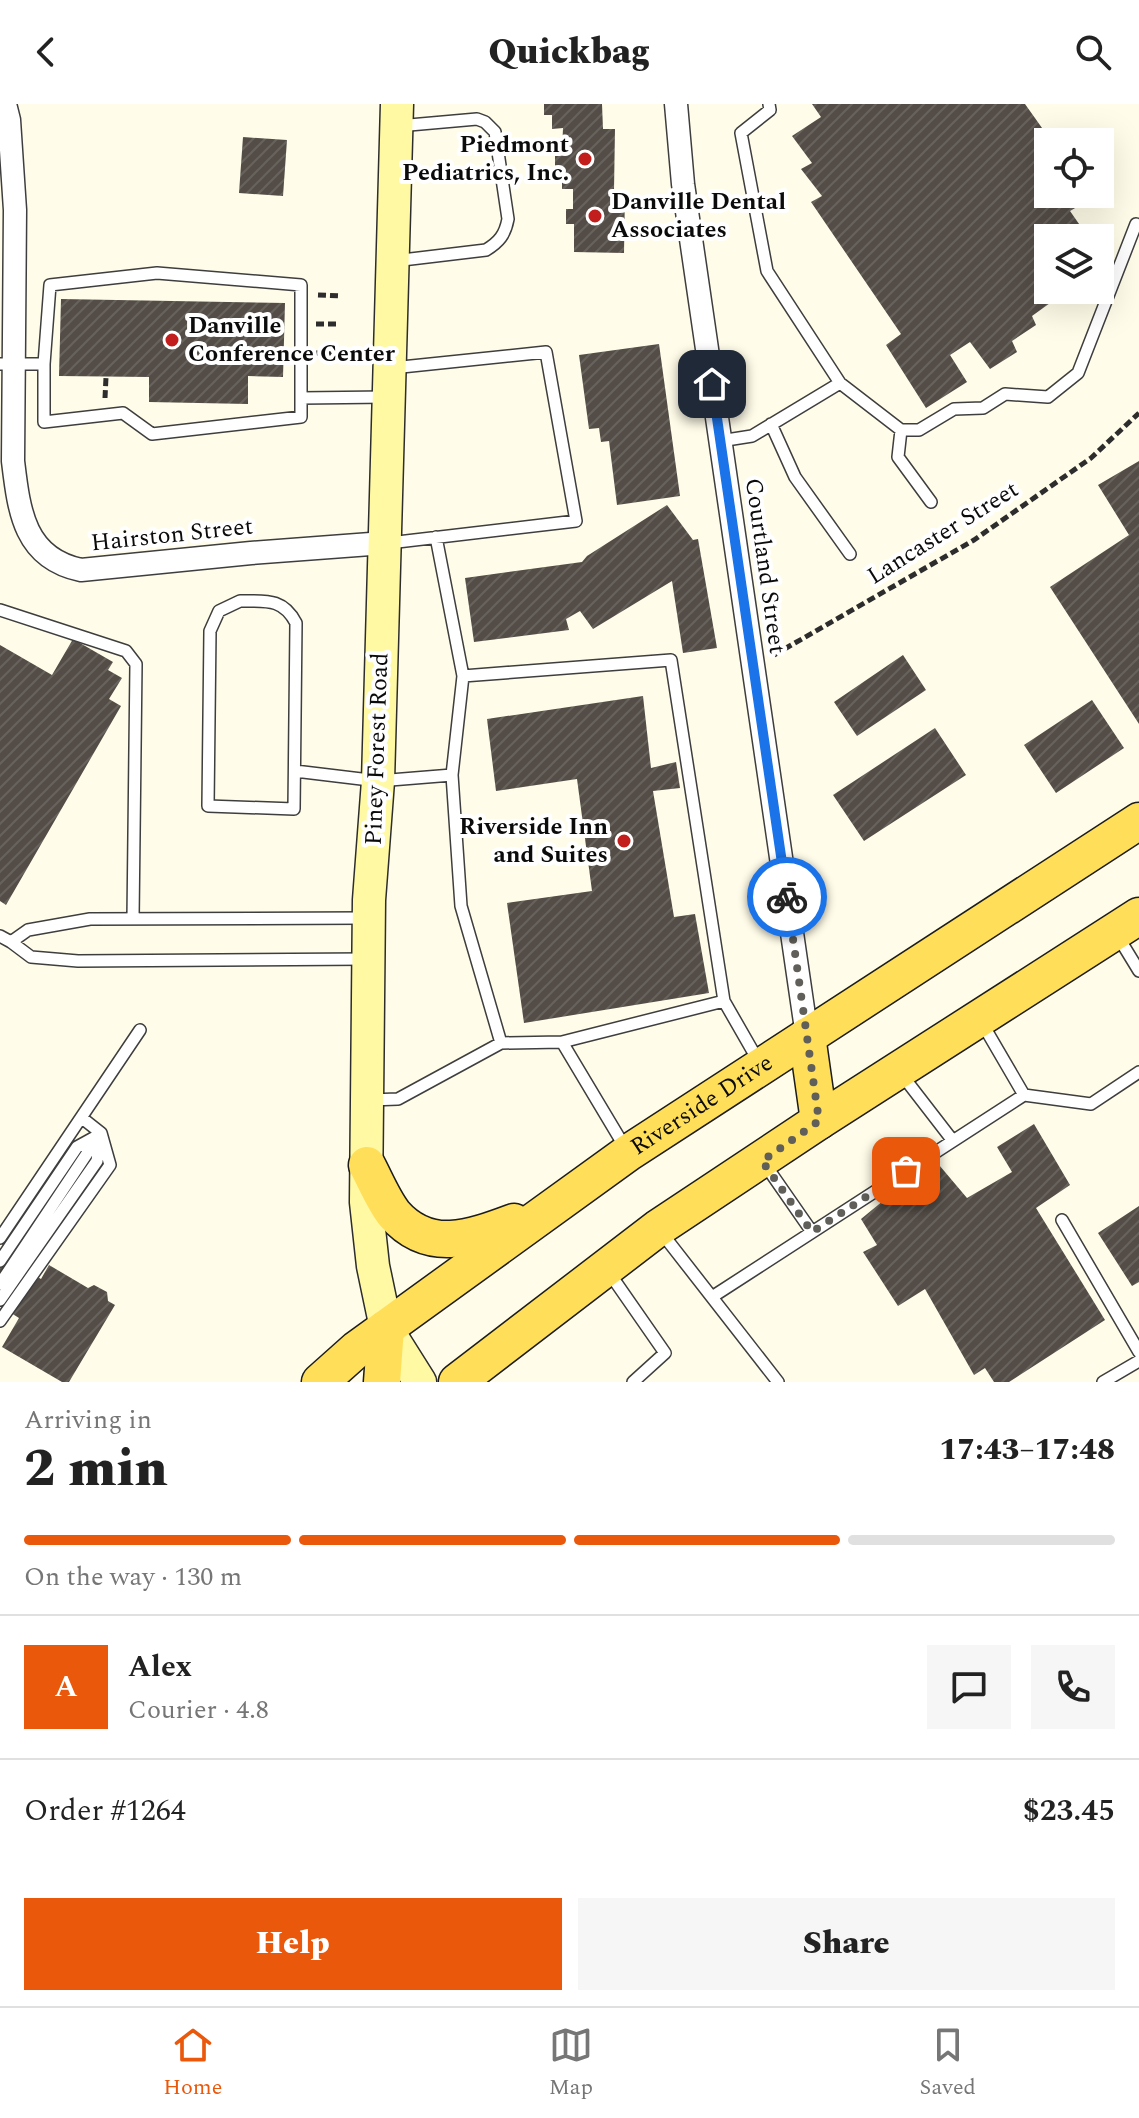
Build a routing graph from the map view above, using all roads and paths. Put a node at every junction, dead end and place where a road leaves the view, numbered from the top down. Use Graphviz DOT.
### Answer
graph roads {
  1 [pos="5,104"];
  2 [pos="676,104"];
  3 [pos="769,104"];
  4 [pos="396,115"];
  5 [pos="1136,224"];
  6 [pos="394,261"];
  7 [pos="317,295"];
  8 [pos="341,296"];
  9 [pos="315,324"];
  10 [pos="340,324"];
  11 [pos="315,353"];
  12 [pos="339,354"];
  13 [pos="7,364"];
  14 [pos="44,364"];
  15 [pos="106,377"];
  16 [pos="390,383"];
  17 [pos="840,383"];
  18 [pos="301,398"];
  19 [pos="105,399"];
  20 [pos="1139,413"];
  21 [pos="771,424"];
  22 [pos="901,430"];
  23 [pos="720,441"];
  24 [pos="931,502"];
  25 [pos="436,537"];
  26 [pos="384,543"];
  27 [pos="850,554"];
  28 [pos="0,610"];
  29 [pos="753,667"];
  30 [pos="463,676"];
  31 [pos="295,771"];
  32 [pos="452,775"];
  33 [pos="378,781"];
  34 [pos="1139,821"];
  35 [pos="369,918"];
  36 [pos="133,919"];
  37 [pos="1127,923"];
  38 [pos="5,939"];
  39 [pos="369,959"];
  40 [pos="1139,971"];
  41 [pos="724,1001"];
  42 [pos="979,1018"];
  43 [pos="140,1030"];
  44 [pos="807,1036"];
  45 [pos="562,1042"];
  46 [pos="501,1043"];
  47 [pos="762,1066"];
  48 [pos="898,1070"];
  49 [pos="1139,1072"];
  50 [pos="1024,1095"];
  51 [pos="367,1100"];
  52 [pos="82,1118"];
  53 [pos="819,1121"];
  54 [pos="101,1133"];
  55 [pos="953,1141"];
  56 [pos="628,1153"];
  57 [pos="762,1161"];
  58 [pos="367,1165"];
  59 [pos="553,1208"];
  60 [pos="1062,1220"];
  61 [pos="658,1228"];
  62 [pos="812,1232"];
  63 [pos="0,1238"];
  64 [pos="0,1261"];
  65 [pos="604,1267"];
  66 [pos="0,1284"];
  67 [pos="712,1297"];
  68 [pos="0,1300"];
  69 [pos="0,1321"];
  70 [pos="386,1328"];
  71 [pos="1139,1352"];
  72 [pos="1139,1361"];
  73 [pos="320,1382"];
  74 [pos="382,1382"];
  75 [pos="420,1382"];
  76 [pos="457,1382"];
  77 [pos="633,1382"];
  78 [pos="778,1382"];
  79 [pos="1103,1382"];
  1 -- 13 [label="street, Hairston Street"];
  2 -- 23 [label="street, Courtland Street"];
  3 -- 17 [label="lane"];
  4 -- 6 [label="main road, Piney Forest Road"];
  4 -- 6 [label="lane"];
  5 -- 22 [label="lane"];
  6 -- 16 [label="main road, Piney Forest Road"];
  7 -- 8 [label="path"];
  9 -- 10 [label="path"];
  11 -- 12 [label="path"];
  13 -- 14 [label="lane"];
  13 -- 26 [label="street, Hairston Street"];
  14 -- 18 [label="lane"];
  14 -- 18 [label="lane"];
  15 -- 19 [label="path"];
  16 -- 18 [label="lane"];
  16 -- 25 [label="lane"];
  16 -- 26 [label="main road, Piney Forest Road"];
  17 -- 21 [label="lane"];
  17 -- 22 [label="lane"];
  20 -- 29 [label="path, Lancaster Street"];
  21 -- 23 [label="lane"];
  21 -- 27 [label="lane"];
  22 -- 24 [label="lane"];
  23 -- 29 [label="street, Courtland Street"];
  25 -- 26 [label="lane"];
  25 -- 30 [label="lane"];
  26 -- 33 [label="main road, Piney Forest Road"];
  28 -- 36 [label="lane"];
  29 -- 44 [label="street, Courtland Street"];
  30 -- 32 [label="lane"];
  30 -- 41 [label="lane"];
  31 -- 31 [label="lane"];
  31 -- 33 [label="lane"];
  32 -- 33 [label="lane"];
  32 -- 46 [label="lane"];
  33 -- 35 [label="main road, Piney Forest Road"];
  34 -- 44 [label="main road, Riverside Drive"];
  35 -- 36 [label="lane"];
  35 -- 39 [label="main road, Piney Forest Road"];
  36 -- 38 [label="lane"];
  37 -- 40 [label="lane"];
  37 -- 42 [label="main road"];
  38 -- 39 [label="lane"];
  39 -- 51 [label="main road, Piney Forest Road"];
  41 -- 45 [label="lane"];
  41 -- 47 [label="lane"];
  42 -- 48 [label="main road"];
  42 -- 50 [label="lane"];
  43 -- 52 [label="lane"];
  44 -- 47 [label="main road, Riverside Drive"];
  44 -- 53 [label="main road"];
  45 -- 46 [label="lane"];
  45 -- 56 [label="lane"];
  46 -- 51 [label="lane"];
  47 -- 56 [label="main road, Riverside Drive"];
  48 -- 53 [label="main road"];
  48 -- 55 [label="lane"];
  49 -- 50 [label="lane"];
  50 -- 55 [label="lane"];
  51 -- 58 [label="main road, Piney Forest Road"];
  52 -- 54 [label="lane"];
  52 -- 63 [label="lane"];
  53 -- 57 [label="main road"];
  54 -- 64 [label="lane"];
  54 -- 66 [label="lane"];
  54 -- 68 [label="lane"];
  54 -- 69 [label="lane"];
  55 -- 62 [label="lane"];
  56 -- 59 [label="main road, Riverside Drive"];
  57 -- 61 [label="main road"];
  57 -- 62 [label="lane"];
  58 -- 59 [label="main road"];
  58 -- 70 [label="main road, Piney Forest Road"];
  59 -- 70 [label="main road, Riverside Drive"];
  60 -- 71 [label="lane"];
  61 -- 65 [label="main road"];
  61 -- 67 [label="lane"];
  62 -- 67 [label="lane"];
  65 -- 76 [label="main road"];
  65 -- 77 [label="lane"];
  67 -- 78 [label="lane"];
  70 -- 73 [label="main road, Riverside Drive"];
  70 -- 74 [label="main road"];
  70 -- 75 [label="main road, Piney Forest Road"];
  72 -- 79 [label="lane"];
}
